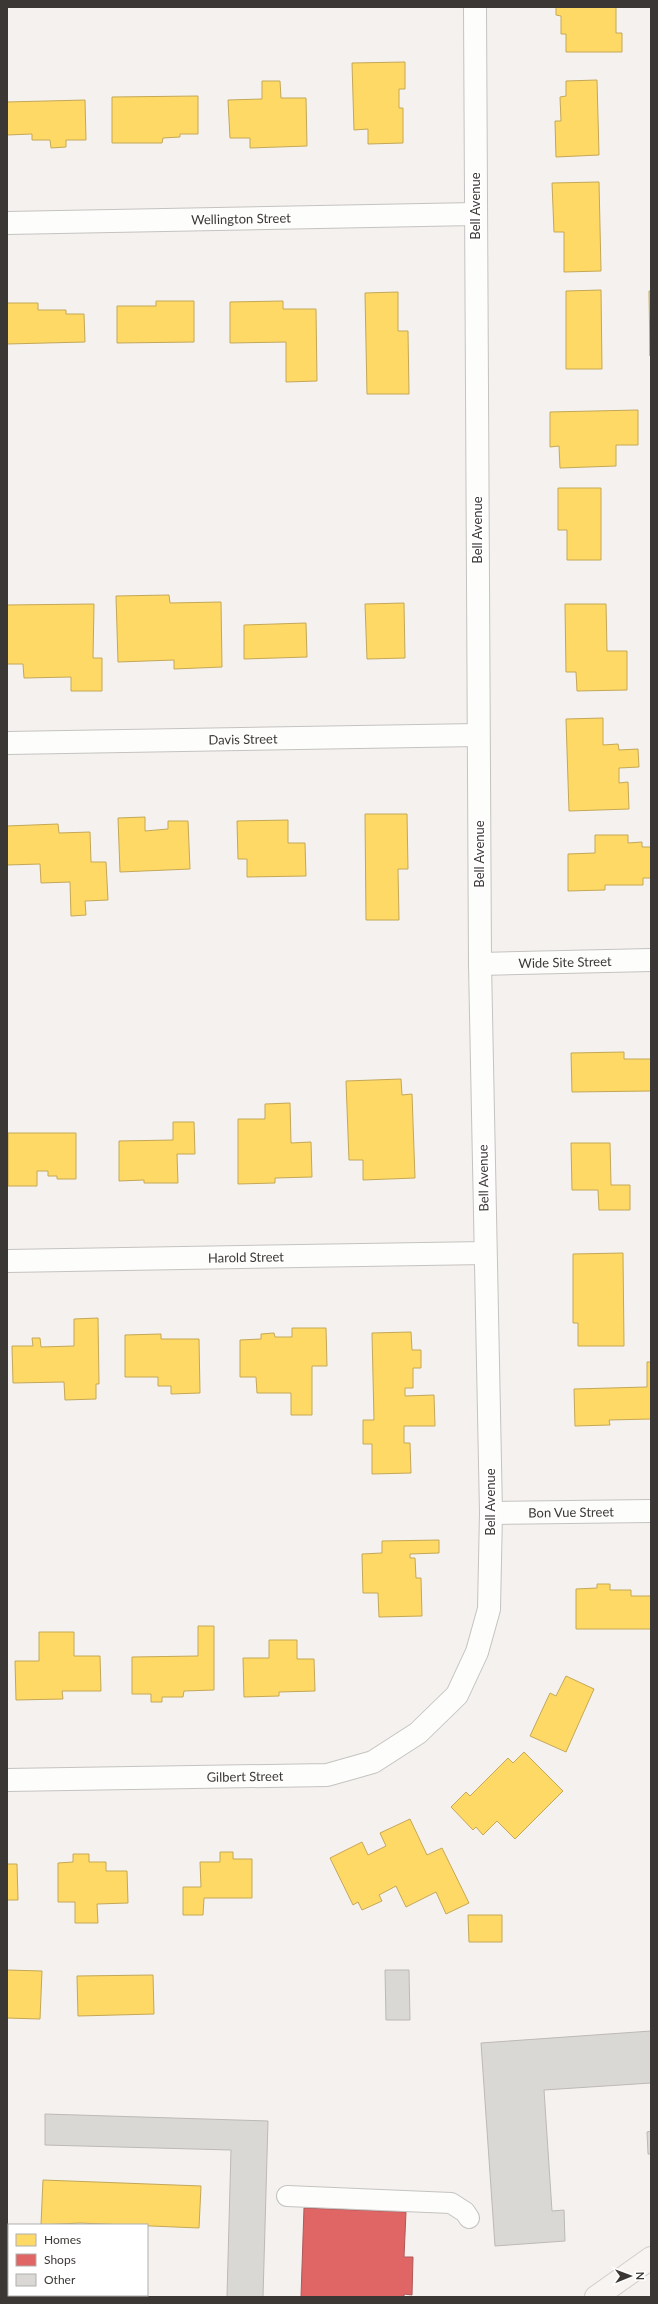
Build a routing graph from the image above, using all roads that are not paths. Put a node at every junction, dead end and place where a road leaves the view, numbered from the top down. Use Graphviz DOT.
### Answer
graph roads {
  1 [pos="475,7"];
  2 [pos="475,214"];
  3 [pos="7,223"];
  4 [pos="478,735"];
  5 [pos="7,743"];
  6 [pos="651,960"];
  7 [pos="480,964"];
  8 [pos="485,1252"];
  9 [pos="7,1261"];
  10 [pos="651,1511"];
  11 [pos="491,1513"];
  12 [pos="457,1695"];
  13 [pos="7,1780"];
  14 [pos="287,2196"];
  15 [pos="469,2218"];
  16 [pos="651,2258"];
  17 [pos="596,2297"];
  1 -- 2 [label="street, Bell Avenue"];
  2 -- 3 [label="street, Wellington Street"];
  2 -- 4 [label="street, Bell Avenue"];
  4 -- 5 [label="street, Davis Street"];
  4 -- 7 [label="street, Bell Avenue"];
  6 -- 7 [label="street, Wide Site Street"];
  7 -- 8 [label="street, Bell Avenue"];
  8 -- 9 [label="street, Harold Street"];
  8 -- 11 [label="street, Bell Avenue"];
  10 -- 11 [label="street, Bon Vue Street"];
  11 -- 12 [label="street, Bell Avenue"];
  12 -- 13 [label="street, Gilbert Street"];
  14 -- 15 [label="lane"];
  16 -- 17 [label="main road"];
}
